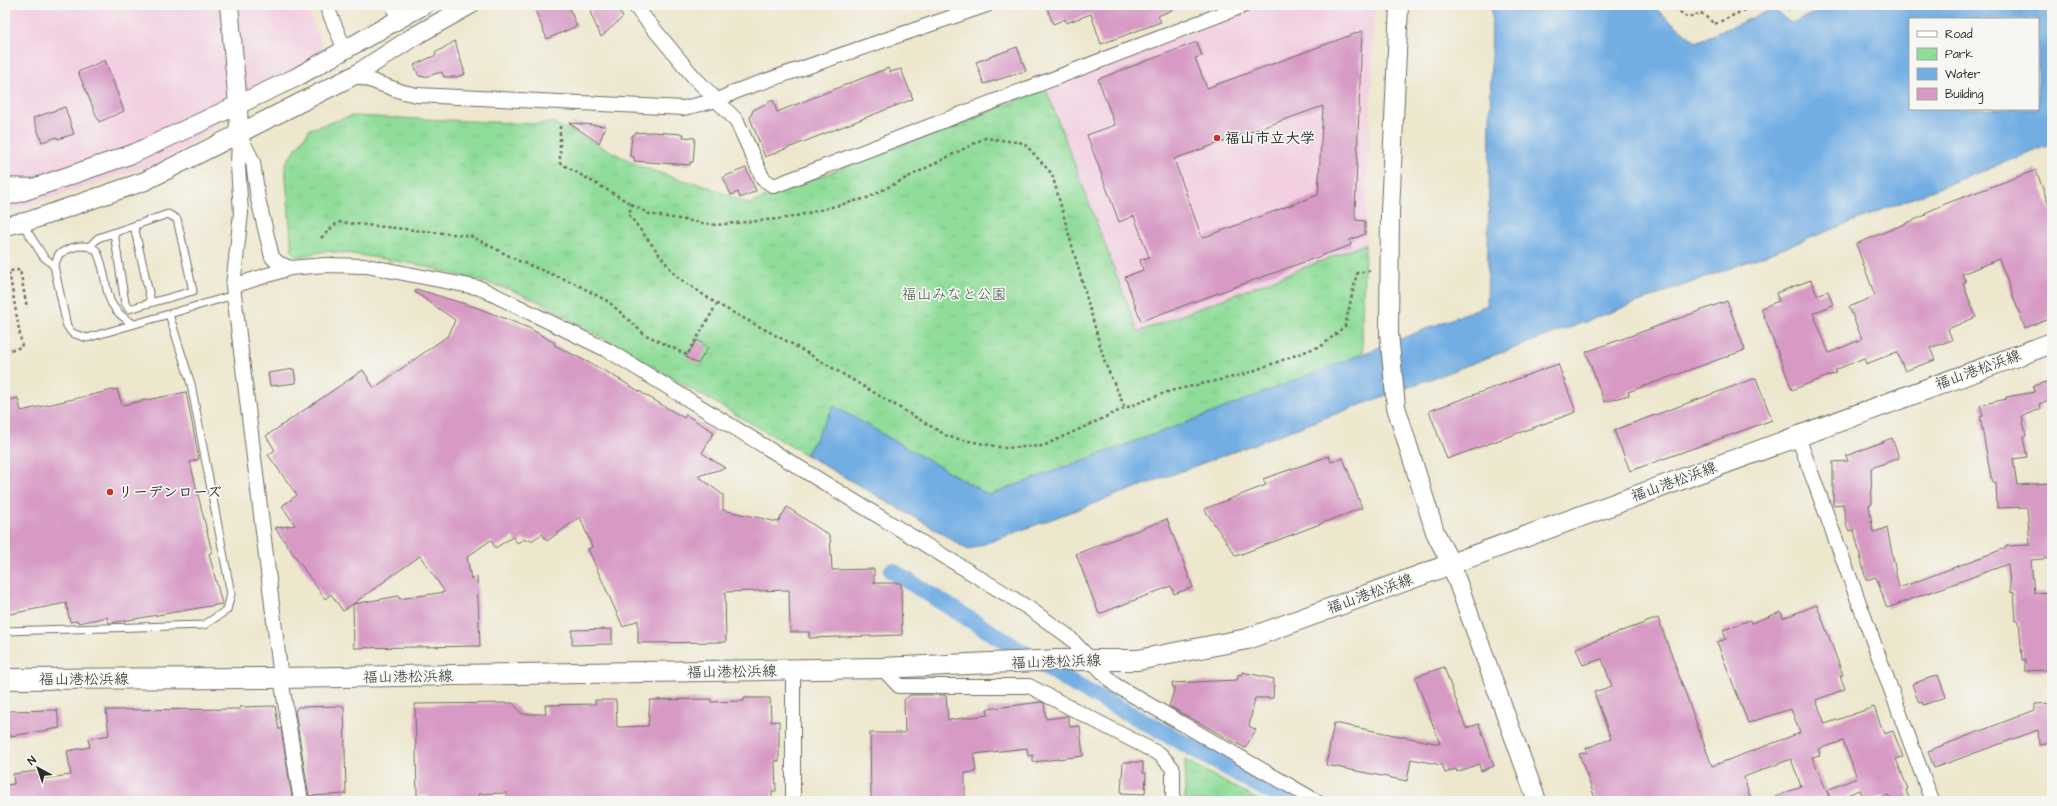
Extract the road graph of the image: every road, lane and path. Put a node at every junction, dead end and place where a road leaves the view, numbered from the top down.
1 (229, 5) edge
2 (326, 5) edge
3 (424, 5) edge
4 (470, 5) edge
5 (634, 5) edge
6 (987, 5) edge
7 (1245, 5) edge
8 (1400, 5) edge
9 (1670, 5) edge
10 (1755, 5) edge
11 (1781, 5) edge
12 (1799, 5) edge
13 (395, 12) edge
14 (345, 50) junction
15 (355, 75) junction
16 (718, 100) junction
17 (238, 105) junction
18 (560, 126) dead end
19 (239, 134) junction
20 (5, 185) edge
21 (40, 186) junction
22 (5, 196) edge
23 (632, 202) junction
24 (14, 224) edge
25 (134, 226) junction
26 (114, 233) junction
27 (321, 238) dead end
28 (90, 246) junction
29 (54, 266) junction
30 (1388, 267) junction
31 (290, 268) junction
32 (234, 290) junction
33 (151, 302) junction
34 (717, 304) junction
35 (27, 308) dead end
36 (169, 314) junction
37 (134, 324) junction
38 (2052, 343) edge
39 (5, 352) edge
40 (1125, 408) junction
41 (1798, 437) junction
42 (1451, 564) junction
43 (5, 631) edge
44 (1092, 659) junction
45 (882, 668) junction
46 (793, 671) junction
47 (281, 678) junction
48 (5, 679) edge
49 (301, 801) edge
50 (793, 801) edge
51 (1173, 801) edge
52 (1316, 801) edge
53 (1537, 801) edge
54 (1932, 801) edge

1 - 17 street
2 - 14 street
3 - 13 street
4 - 15 street
5 - 16 street
6 - 16 street
7 - 16 street
8 - 30 street
9 - 10 path
11 - 12 path
13 - 14 street
14 - 17 street
15 - 16 street
15 - 19 street
17 - 19 street
17 - 21 street
18 - 23 path
19 - 24 street
19 - 31 street
19 - 32 street
20 - 21 street
21 - 22 street
23 - 34 path
23 - 40 path
24 - 29 lane
25 - 26 lane
25 - 33 lane
25 - 33 lane
26 - 28 lane
26 - 33 lane
27 - 34 path
28 - 29 lane
28 - 37 lane
29 - 37 lane
30 - 40 path
30 - 42 street
31 - 32 street
31 - 44 street
32 - 36 lane
32 - 47 street
34 - 40 path
35 - 39 path
36 - 37 lane
36 - 43 lane
38 - 41 main road, 福山港松浜線
41 - 42 main road, 福山港松浜線
41 - 54 street
42 - 44 main road, 福山港松浜線
42 - 53 street
44 - 45 main road, 福山港松浜線
44 - 52 street
45 - 46 main road, 福山港松浜線
45 - 51 street
46 - 47 main road, 福山港松浜線
46 - 50 street
47 - 48 main road, 福山港松浜線
47 - 49 street

